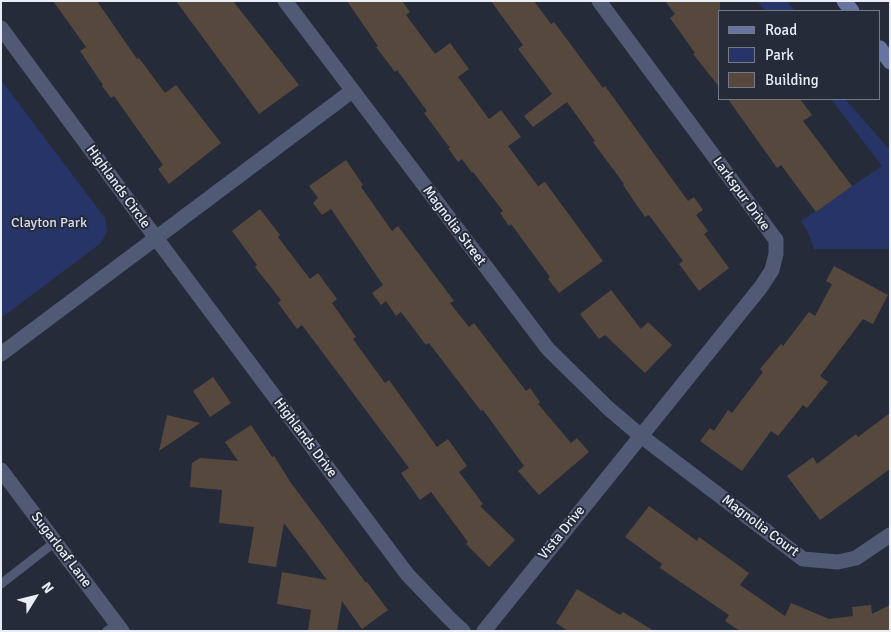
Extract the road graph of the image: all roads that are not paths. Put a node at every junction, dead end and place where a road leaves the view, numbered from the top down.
1 (285, 1) edge
2 (599, 1) edge
3 (1, 28) edge
4 (881, 49) edge
5 (890, 62) edge
6 (352, 91) junction
7 (156, 238) junction
8 (1, 354) edge
9 (641, 436) junction
10 (1, 470) edge
11 (890, 534) edge
12 (55, 542) junction
13 (1, 584) edge
14 (115, 628) edge
15 (462, 631) edge
16 (484, 631) edge

1 - 6 street, Magnolia Street
2 - 9 street, Larkspur Drive
3 - 7 street, Highlands Circle
4 - 5 main road
6 - 7 street
6 - 9 street, Magnolia Street
7 - 8 street, Highlands Circle
7 - 15 street, Highlands Drive
9 - 11 street, Magnolia Court
9 - 16 street, Vista Drive
10 - 12 street, Sugarloaf Lane
12 - 13 lane
12 - 14 street, Sugarloaf Lane

